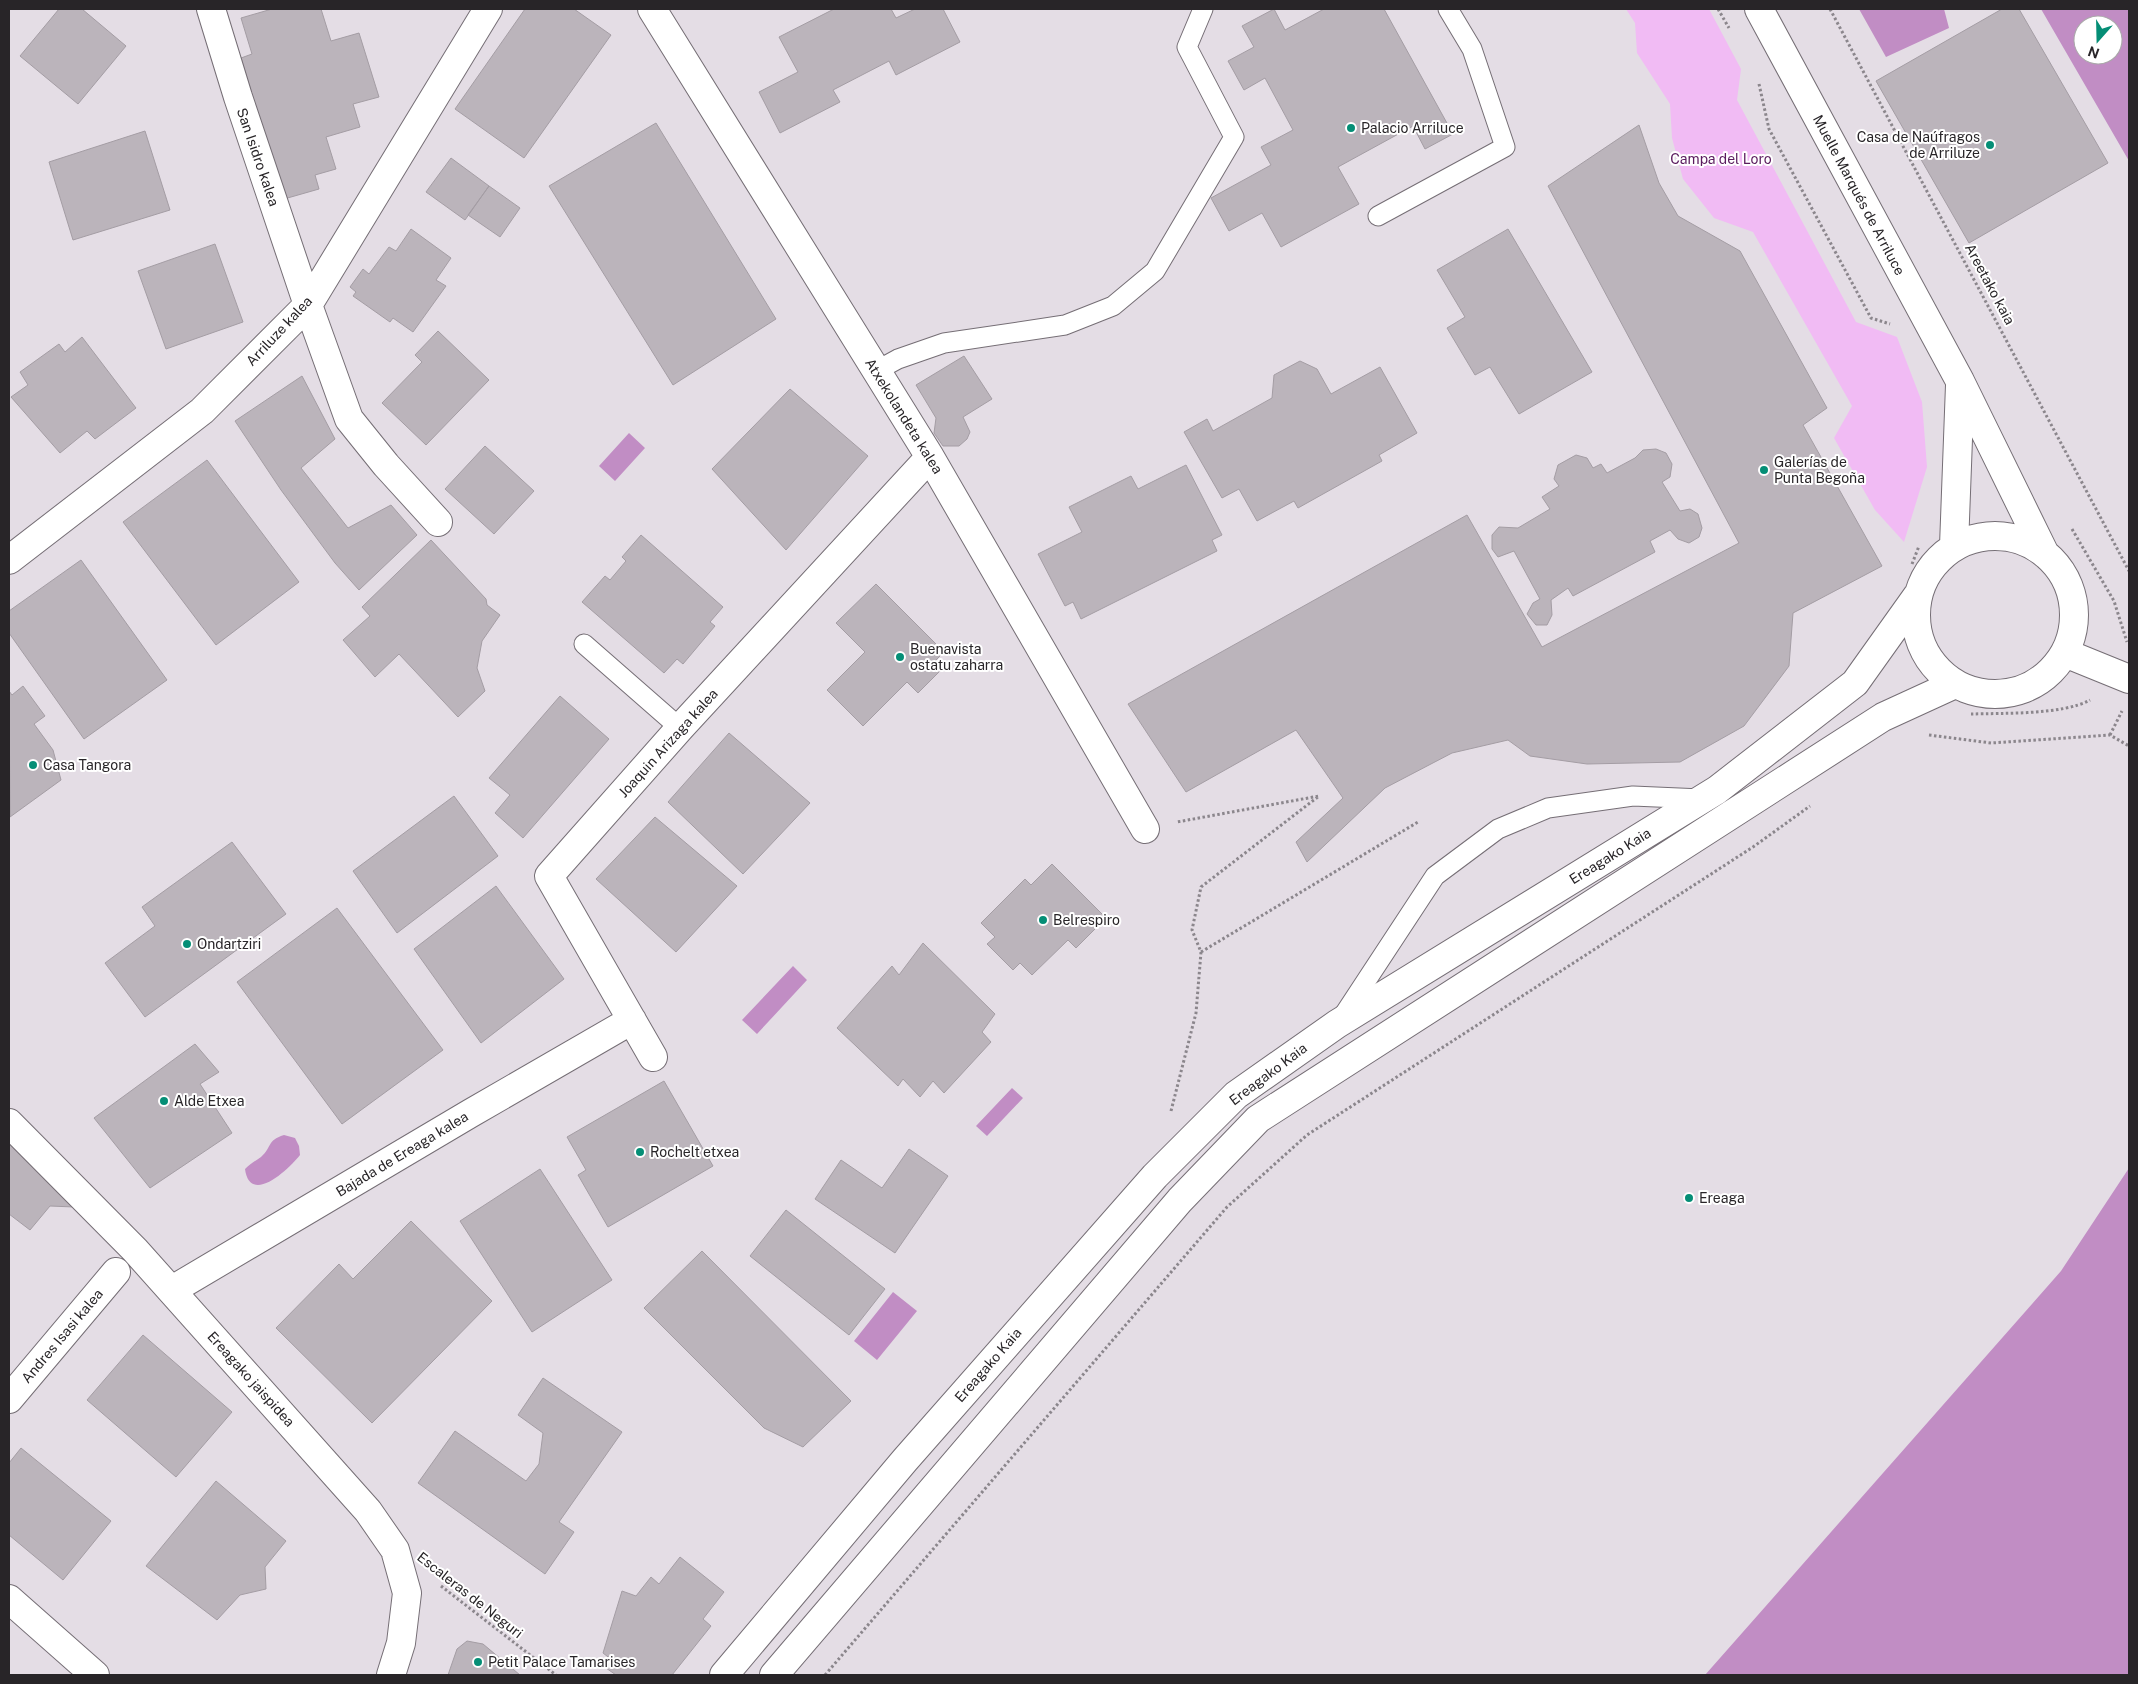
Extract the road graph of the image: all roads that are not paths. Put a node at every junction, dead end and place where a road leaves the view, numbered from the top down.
1 (211, 9) edge
2 (488, 9) edge
3 (652, 9) edge
4 (1203, 9) edge
5 (1448, 9) edge
6 (1759, 9) edge
7 (1378, 216) dead end
8 (308, 305) junction
9 (876, 371) junction
10 (1960, 381) junction
11 (930, 457) junction
12 (438, 522) dead end
13 (1954, 546) junction
14 (2046, 554) junction
15 (9, 560) edge
16 (1917, 596) junction
17 (584, 644) dead end
18 (2066, 653) junction
19 (1955, 684) junction
20 (2127, 692) edge
21 (680, 728) junction
22 (1702, 799) junction
23 (1144, 828) road end
24 (632, 1020) junction
25 (1337, 1024) junction
26 (653, 1057) dead end
27 (9, 1123) edge
28 (116, 1272) dead end
29 (172, 1290) junction
30 (9, 1399) edge
31 (9, 1599) edge
32 (95, 1675) edge
33 (391, 1675) edge
34 (724, 1675) edge
35 (774, 1675) edge

1 - 8 street, San Isidro kalea
2 - 8 street, Arriluze kalea
3 - 9 street, Atxekolandeta kalea
4 - 9 lane
5 - 7 lane
6 - 10 street, Muelle Marqués de Arriluce
8 - 12 street, San Isidro kalea
8 - 15 street, Arriluze kalea
9 - 11 street, Atxekolandeta kalea
10 - 13 street
10 - 14 street, Muelle Marqués de Arriluce
11 - 21 street, Joaquin Arizaga kalea
11 - 23 street, Atxekolandeta kalea
13 - 14 street
13 - 16 street
14 - 18 street
16 - 19 street
16 - 22 street, Ereagako Kaia
17 - 21 lane
18 - 19 street
18 - 20 street
19 - 35 street
21 - 24 street, Joaquin Arizaga kalea
22 - 25 street, Ereagako Kaia
22 - 25 lane
24 - 26 street, Joaquin Arizaga kalea
24 - 29 street, Bajada de Ereaga kalea
25 - 34 street, Ereagako Kaia
27 - 29 street, Ereagako jaispidea
28 - 30 street, Andres Isasi kalea
29 - 33 street, Ereagako jaispidea
31 - 32 street

